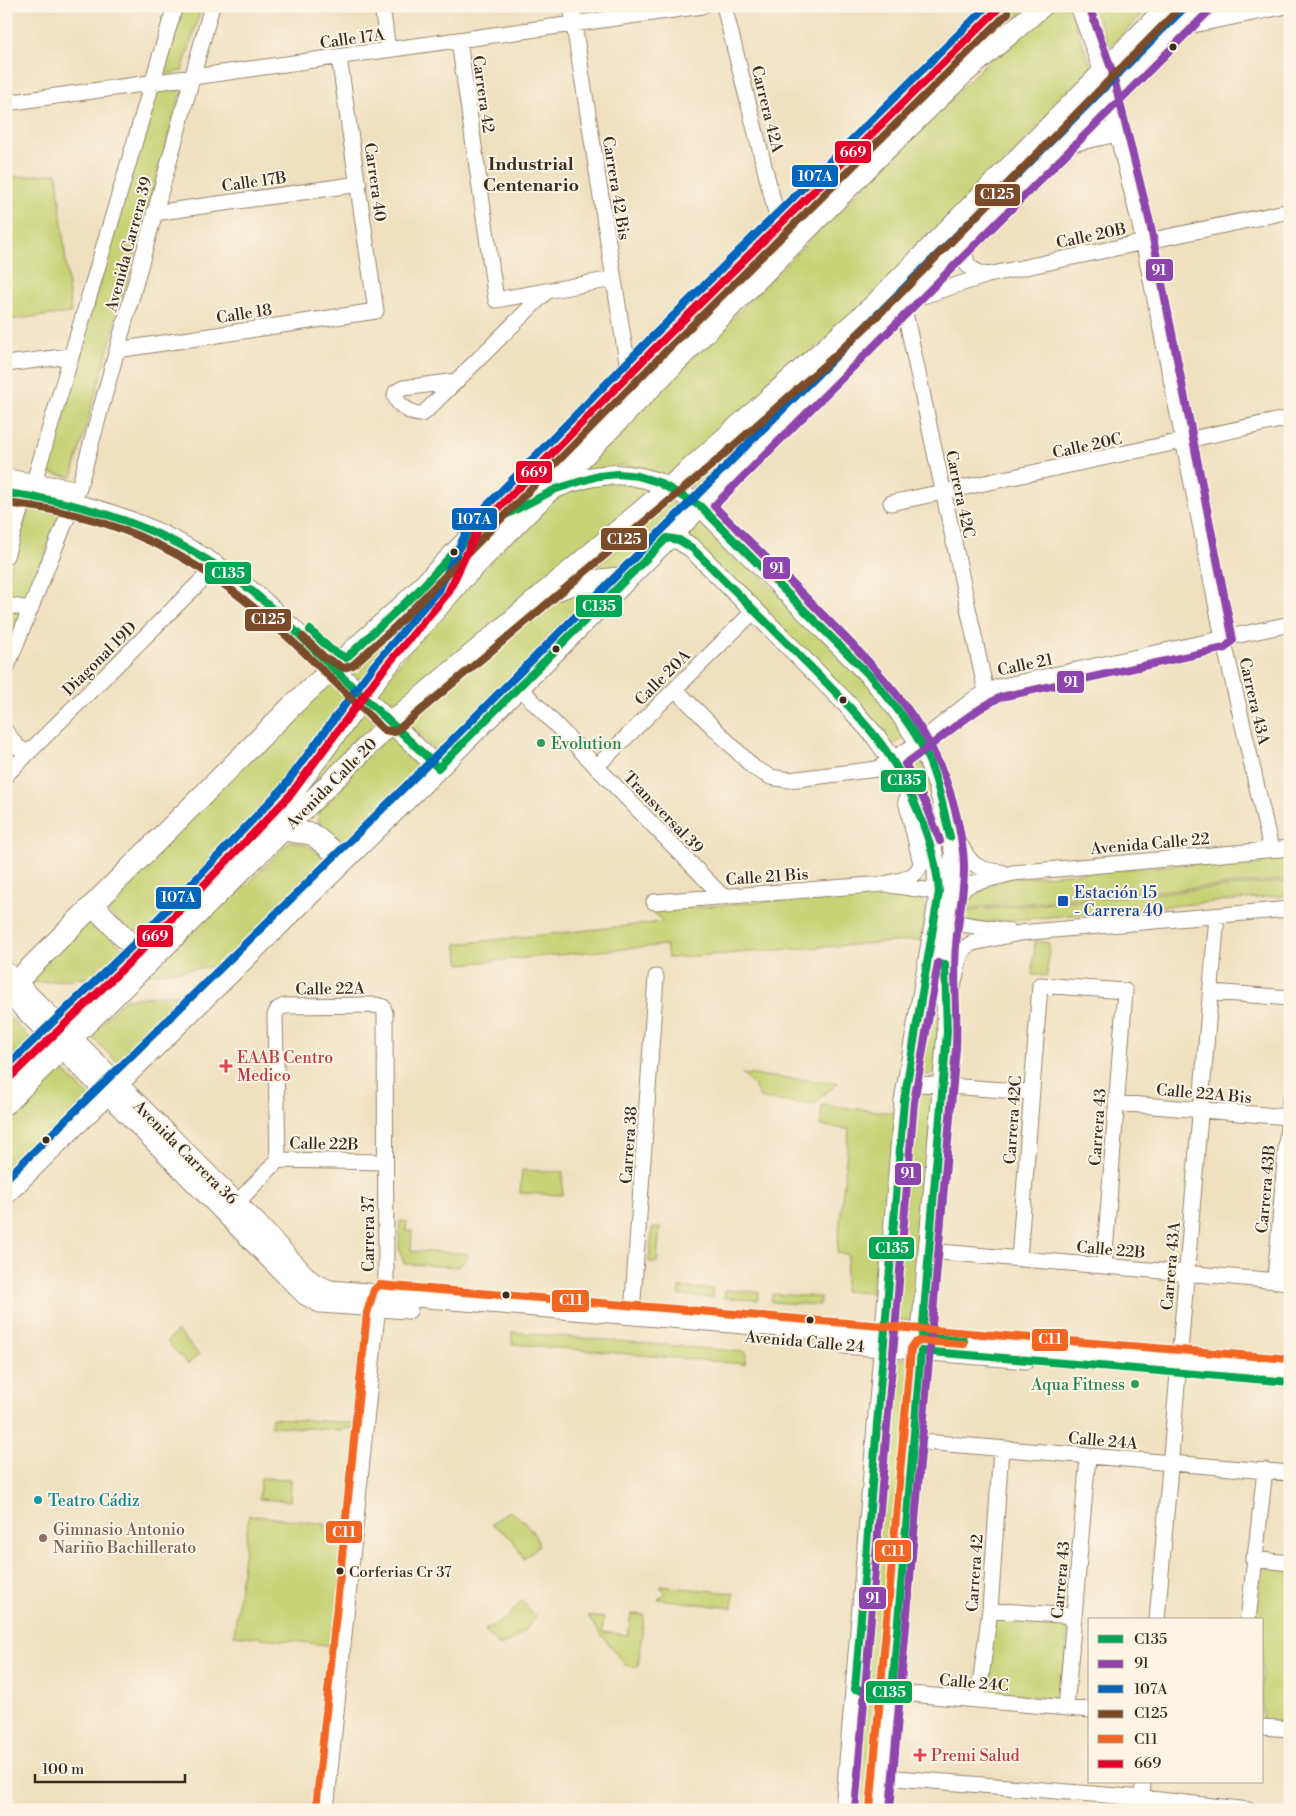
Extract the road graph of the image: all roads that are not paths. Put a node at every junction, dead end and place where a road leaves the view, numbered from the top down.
1 (175, 6) edge
2 (212, 6) edge
3 (382, 6) edge
4 (572, 6) edge
5 (702, 6) edge
6 (724, 6) edge
7 (1001, 6) edge
8 (1042, 6) edge
9 (1078, 6) edge
10 (1168, 6) edge
11 (1200, 6) edge
12 (1287, 6) edge
13 (574, 24) junction
14 (1178, 28) junction
15 (459, 40) junction
16 (388, 50) junction
17 (339, 57) junction
18 (1148, 58) junction
19 (1110, 65) junction
20 (191, 78) junction
21 (151, 84) junction
22 (1109, 97) junction
23 (6, 103) edge
24 (876, 130) junction
25 (1117, 131) junction
26 (1062, 143) junction
27 (878, 157) junction
28 (359, 184) junction
29 (1290, 211) edge
30 (154, 213) junction
31 (779, 226) junction
32 (1143, 242) junction
33 (962, 244) junction
34 (785, 249) junction
35 (988, 275) junction
36 (613, 279) junction
37 (548, 291) junction
38 (896, 296) junction
39 (376, 311) joint
40 (117, 350) junction
41 (70, 356) junction
42 (6, 364) edge
43 (629, 375) junction
44 (457, 381) dead end
45 (1290, 418) edge
46 (739, 426) junction
47 (568, 436) junction
48 (598, 440) junction
49 (1184, 442) junction
50 (760, 445) junction
51 (6, 479) edge
52 (671, 486) junction
53 (22, 490) edge
54 (546, 493) junction
55 (942, 493) junction
56 (75, 497) junction
57 (891, 503) dead end
58 (700, 506) junction
59 (478, 529) junction
60 (667, 538) junction
61 (6, 556) edge
62 (216, 566) junction
63 (628, 577) junction
64 (448, 593) junction
65 (540, 597) junction
66 (6, 605) edge
67 (30, 609) junction
68 (753, 612) junction
69 (1290, 624) edge
70 (1223, 638) junction
71 (340, 663) junction
72 (6, 669) edge
73 (518, 687) junction
74 (675, 689) junction
75 (986, 692) junction
76 (363, 697) junction
77 (391, 723) junction
78 (6, 732) edge
79 (920, 742) junction
80 (28, 753) junction
81 (894, 765) junction
82 (596, 767) junction
83 (438, 768) junction
84 (6, 775) edge
85 (946, 818) junction
86 (283, 830) junction
87 (1290, 848) edge
88 (1271, 849) junction
89 (350, 854) junction
90 (1013, 873) junction
91 (884, 884) junction
92 (945, 895) junction
93 (722, 897) junction
94 (654, 902) dead end
95 (93, 905) junction
96 (1290, 909) edge
97 (1217, 916) junction
98 (948, 922) junction
99 (1020, 933) junction
100 (139, 953) junction
101 (656, 977) dead end
102 (1040, 984) joint
103 (8, 986) edge
104 (1211, 992) junction
105 (1290, 998) edge
106 (385, 1013) joint
107 (947, 1018) junction
108 (62, 1038) junction
109 (6, 1081) edge
110 (906, 1082) junction
111 (943, 1085) junction
112 (112, 1088) junction
113 (1032, 1092) junction
114 (1290, 1100) edge
115 (6, 1103) edge
116 (1116, 1103) junction
117 (1201, 1110) junction
118 (1288, 1117) junction
119 (278, 1160) junction
120 (385, 1162) junction
121 (6, 1193) edge
122 (231, 1209) junction
123 (929, 1251) junction
124 (1019, 1259) junction
125 (1104, 1266) junction
126 (1186, 1274) junction
127 (1282, 1282) edge
128 (381, 1301) junction
129 (632, 1314) junction
130 (884, 1341) junction
131 (921, 1344) junction
132 (1179, 1366) junction
133 (1290, 1369) edge
134 (1290, 1382) edge
135 (913, 1442) junction
136 (1001, 1449) junction
137 (1088, 1456) junction
138 (1170, 1463) junction
139 (1265, 1470) junction
140 (1290, 1472) edge
141 (1253, 1559) junction
142 (1290, 1563) edge
143 (990, 1610) junction
144 (1074, 1616) junction
145 (1157, 1618) edge
146 (1248, 1618) edge
147 (855, 1688) junction
148 (892, 1692) junction
149 (978, 1700) junction
150 (1066, 1708) junction
151 (1088, 1710) edge
152 (1264, 1726) edge
153 (1290, 1729) edge
154 (884, 1777) junction
155 (1143, 1784) edge
156 (1141, 1804) edge
157 (326, 1810) edge
158 (844, 1810) edge
159 (880, 1810) edge
160 (1248, 1810) edge

1 - 21 street, Avenida Carrera 39
2 - 20 street, Avenida Carrera 39
3 - 16 street
4 - 13 street, Carrera 42 Bis
5 - 13 street, Calle 17A
6 - 31 street, Carrera 42A
7 - 24 highway
8 - 27 highway, Avenida Calle 20
9 - 19 street, Carrera 43A
10 - 19 highway, Avenida Calle 20
11 - 14 highway, Avenida Calle 20
12 - 14 street
13 - 15 street, Calle 17A
13 - 36 street, Carrera 42 Bis
14 - 18 highway, Avenida Calle 20
15 - 16 street, Calle 17A
15 - 37 street, Carrera 42
16 - 17 street, Calle 17A
17 - 20 street, Calle 17A
17 - 28 street, Carrera 40
18 - 19 highway
18 - 22 highway, Avenida Calle 20
19 - 22 street, Carrera 43A
19 - 38 highway, Avenida Calle 20
20 - 21 street, Calle 17A
20 - 30 street, Avenida Carrera 39
21 - 23 street, Calle 17A
21 - 41 street, Avenida Carrera 39
22 - 25 street, Carrera 43A
22 - 26 highway, Avenida Calle 20
24 - 27 highway
24 - 31 highway
25 - 26 highway
25 - 32 street, Carrera 43A
26 - 33 highway, Avenida Calle 20
27 - 34 highway, Avenida Calle 20
28 - 30 street, Calle 17B
28 - 39 street, Carrera 40
29 - 32 street, Calle 20B
30 - 40 street, Avenida Carrera 39
31 - 34 street, Carrera 42A
31 - 43 highway
32 - 35 street, Calle 20B
32 - 49 street, Carrera 43A
33 - 35 street
33 - 38 highway, Avenida Calle 20
34 - 48 highway, Avenida Calle 20
35 - 38 street, Calle 20B
36 - 37 street
36 - 43 street, Carrera 42 Bis
37 - 44 street
38 - 46 highway, Avenida Calle 20
38 - 50 highway, Avenida Calle 20
38 - 55 street, Carrera 42C
39 - 40 street, Calle 18
40 - 56 street, Avenida Carrera 39
41 - 42 street
41 - 53 street, Avenida Carrera 39
43 - 47 highway
45 - 49 street, Calle 20C
46 - 50 highway
46 - 52 highway, Avenida Calle 20
47 - 48 highway
47 - 59 highway
48 - 54 highway, Avenida Calle 20
49 - 55 street, Calle 20C
49 - 70 street, Carrera 43A
50 - 58 highway, Avenida Calle 20
51 - 53 main road
52 - 54 main road
52 - 58 main road
52 - 65 highway, Avenida Calle 20
53 - 56 main road
53 - 61 street, Avenida Carrera 39
54 - 59 main road
54 - 64 highway, Avenida Calle 20
55 - 57 street, Calle 20C
55 - 75 street, Carrera 42C
56 - 62 main road
56 - 67 street, Avenida Carrera 39
56 - 71 main road
58 - 60 highway, Avenida Calle 20
58 - 79 main road
59 - 64 highway
59 - 71 highway
60 - 63 highway, Avenida Calle 20
60 - 68 main road
62 - 71 main road
62 - 80 street, Diagonal 19D
63 - 65 highway
63 - 73 highway, Avenida Calle 20
64 - 76 highway, Avenida Calle 20
65 - 77 highway, Avenida Calle 20
66 - 67 street
67 - 72 street, Avenida Carrera 39
68 - 74 street, Calle 20A
68 - 81 main road
69 - 70 street, Calle 21
70 - 75 street, Calle 21
70 - 88 street, Carrera 43A
71 - 76 main road
71 - 95 highway
73 - 82 street, Transversal 39
73 - 83 highway, Avenida Calle 20
74 - 81 street, Calle 21
74 - 82 street, Calle 20A
75 - 79 street, Calle 21
76 - 77 main road
76 - 100 highway, Avenida Calle 20
77 - 83 main road
77 - 86 highway, Avenida Calle 20
78 - 80 street
79 - 81 street, Calle 21
79 - 85 main road
80 - 84 street, Diagonal 19D
81 - 91 street, Calle 21 Bis
81 - 92 main road
82 - 93 street, Transversal 39
83 - 89 highway, Avenida Calle 20
85 - 90 street, Avenida Calle 22
85 - 92 main road
86 - 89 highway
86 - 108 highway, Avenida Calle 20
87 - 88 street, Avenida Calle 22
88 - 90 street, Avenida Calle 22
89 - 112 highway, Avenida Calle 20
90 - 92 street, Avenida Calle 22
91 - 92 street, Calle 21 Bis
91 - 93 street, Calle 21 Bis
92 - 98 main road
92 - 110 main road
93 - 94 street, Calle 21 Bis
95 - 100 highway
95 - 103 highway
96 - 97 street
97 - 99 street
97 - 104 street, Carrera 43A
98 - 99 street
98 - 107 main road
99 - 107 street
100 - 108 highway, Avenida Calle 20
101 - 129 street, Carrera 38
102 - 113 street, Carrera 42C
102 - 116 street, Carrera 43
103 - 108 main road, Avenida Carrera 36
104 - 105 street
104 - 117 street, Carrera 43A
106 - 119 street, Calle 22A
106 - 120 street, Carrera 37
107 - 111 main road
108 - 109 highway
108 - 112 main road, Avenida Carrera 36
108 - 115 highway
110 - 111 street
110 - 130 main road
111 - 113 street
111 - 123 main road
112 - 121 highway, Avenida Calle 20
112 - 122 main road, Avenida Carrera 36
113 - 124 street, Carrera 42C
114 - 118 street, Carrera 43B
116 - 117 street, Calle 22A Bis
116 - 125 street, Carrera 43
117 - 118 street, Calle 22A Bis
117 - 126 street, Carrera 43A
118 - 127 street, Carrera 43B
119 - 120 street, Calle 22B
119 - 122 street, Calle 22B
120 - 128 street, Carrera 37
122 - 128 main road, Avenida Carrera 36
123 - 124 street, Calle 22B
123 - 131 main road
124 - 125 street, Calle 22B
125 - 126 street, Calle 22B
126 - 127 street, Calle 22B
126 - 132 street, Carrera 43A
128 - 129 main road, Avenida Calle 24
128 - 130 main road, Avenida Calle 24
128 - 157 street, Carrera 37
129 - 130 main road, Avenida Calle 24
130 - 131 main road, Avenida Calle 24
130 - 147 main road
131 - 132 main road, Avenida Calle 24
131 - 135 main road
132 - 133 main road, Avenida Calle 24
132 - 134 main road, Avenida Calle 24
132 - 138 street, Carrera 43A
135 - 136 street, Calle 24A
135 - 148 main road
136 - 137 street, Calle 24A
136 - 143 street, Carrera 42
137 - 138 street, Calle 24A
137 - 144 street, Carrera 43
138 - 139 street, Calle 24A
138 - 145 street, Carrera 43A
139 - 140 street, Calle 24A
139 - 141 street
141 - 142 street
141 - 146 street
143 - 144 street
143 - 149 street, Carrera 42
144 - 150 street, Carrera 43
147 - 148 street, Calle 24C
147 - 158 main road
148 - 149 street, Calle 24C
148 - 154 main road
149 - 150 street, Calle 24C
150 - 151 street, Calle 24C
152 - 153 street
154 - 156 street
154 - 159 main road
155 - 156 street
156 - 160 street

